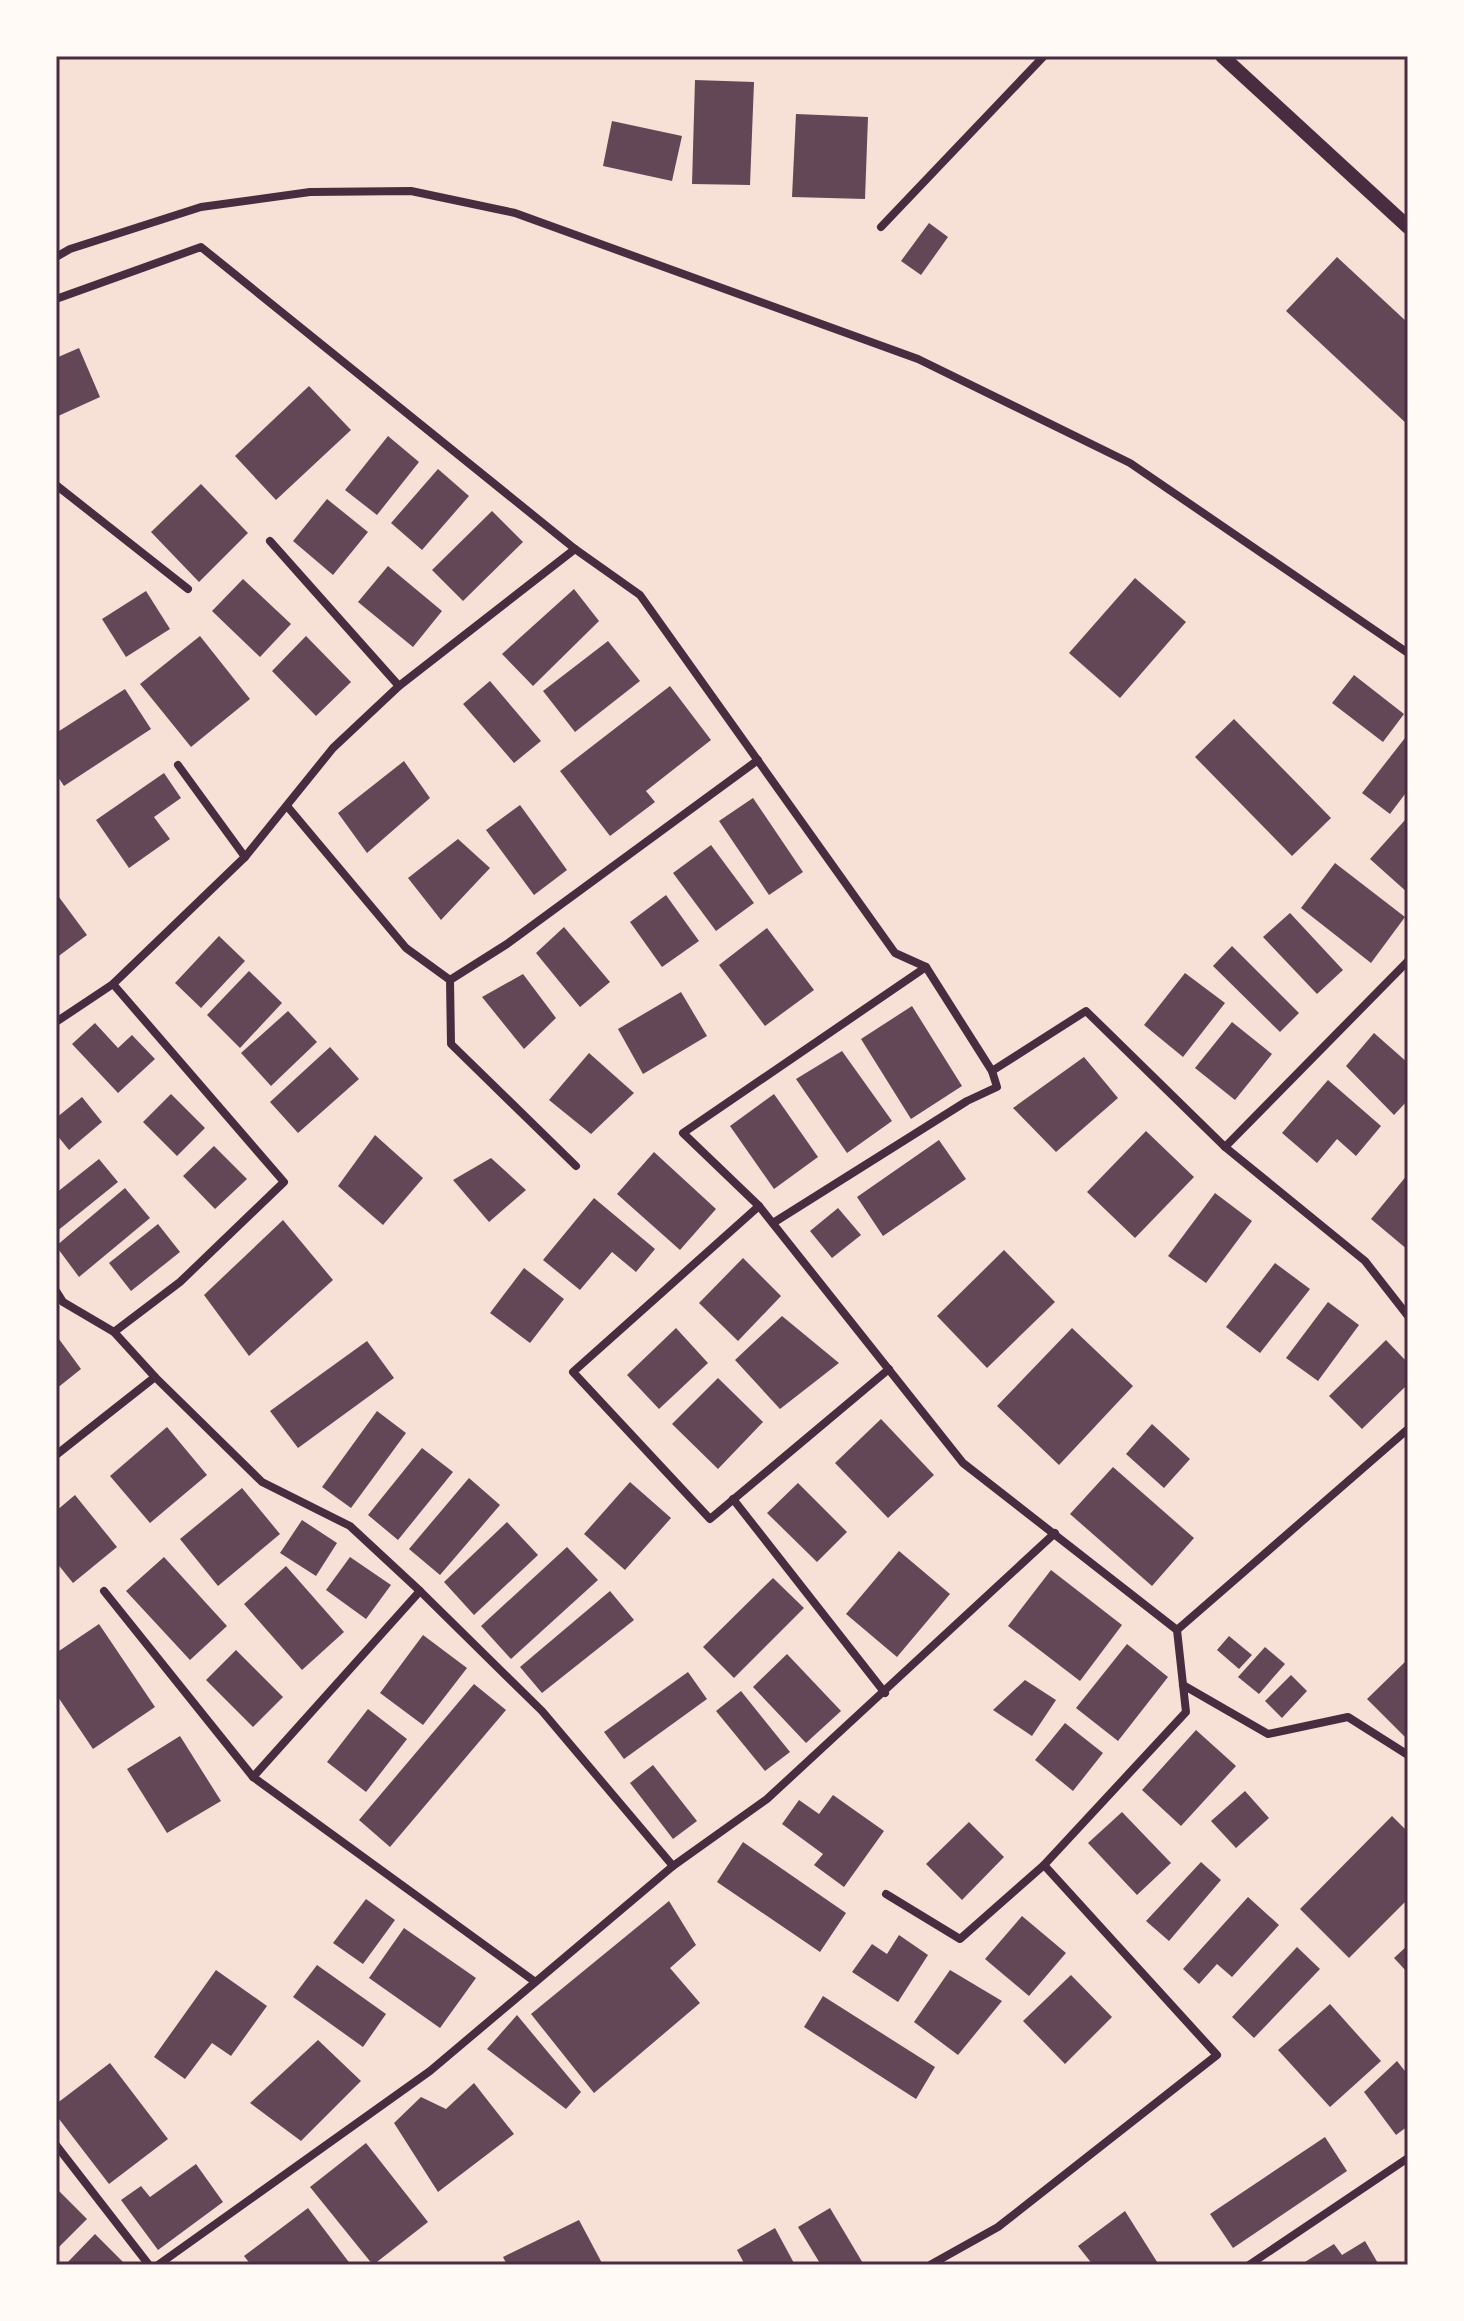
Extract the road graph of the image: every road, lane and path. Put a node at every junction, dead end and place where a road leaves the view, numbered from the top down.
1 (1044, 56) edge
2 (1222, 56) edge
3 (881, 227) dead end
4 (1408, 227) edge
5 (56, 257) edge
6 (56, 299) edge
7 (56, 485) edge
8 (270, 541) dead end
9 (575, 549) junction
10 (188, 589) dead end
11 (1408, 653) edge
12 (399, 686) junction
13 (758, 760) junction
14 (178, 765) dead end
15 (287, 806) junction
16 (245, 857) junction
17 (1408, 961) edge
18 (926, 967) junction
19 (450, 980) junction
20 (113, 984) junction
21 (56, 1022) edge
22 (992, 1071) junction
23 (1225, 1147) junction
24 (576, 1166) dead end
25 (759, 1206) junction
26 (773, 1223) junction
27 (56, 1291) edge
28 (59, 1304) edge
29 (1408, 1316) edge
30 (114, 1332) junction
31 (889, 1369) junction
32 (155, 1377) junction
33 (1408, 1429) edge
34 (56, 1455) edge
35 (733, 1499) junction
36 (1055, 1533) junction
37 (104, 1591) dead end
38 (420, 1591) junction
39 (1177, 1630) junction
40 (1183, 1685) junction
41 (885, 1693) junction
42 (1408, 1755) edge
43 (253, 1777) junction
44 (1044, 1865) junction
45 (673, 1866) junction
46 (886, 1894) dead end
47 (534, 1981) junction
48 (56, 2145) edge
49 (1408, 2158) edge
50 (149, 2265) edge
51 (158, 2265) edge
52 (930, 2265) edge
53 (1249, 2265) edge

1 - 3 street
2 - 4 street
5 - 11 street
6 - 9 street
7 - 10 street
8 - 12 street
9 - 12 street
9 - 13 street
12 - 15 street
13 - 18 street
13 - 19 street
14 - 16 street
15 - 16 street
15 - 19 street
16 - 20 street
17 - 23 street
18 - 22 street
18 - 25 street
19 - 24 street
20 - 21 street
20 - 30 street
22 - 23 street
22 - 26 street
23 - 29 street
25 - 26 street
25 - 35 street
26 - 31 street
27 - 28 street
28 - 30 street
30 - 32 street
31 - 35 street
31 - 36 street
32 - 34 street
32 - 38 street
33 - 39 street
35 - 41 street
36 - 39 street
36 - 41 street
37 - 43 street
38 - 43 street
38 - 45 street
39 - 40 street
40 - 42 street
40 - 44 street
41 - 45 street
43 - 47 street
44 - 46 street
44 - 52 street
45 - 47 street
47 - 51 street
48 - 50 street
49 - 53 street

